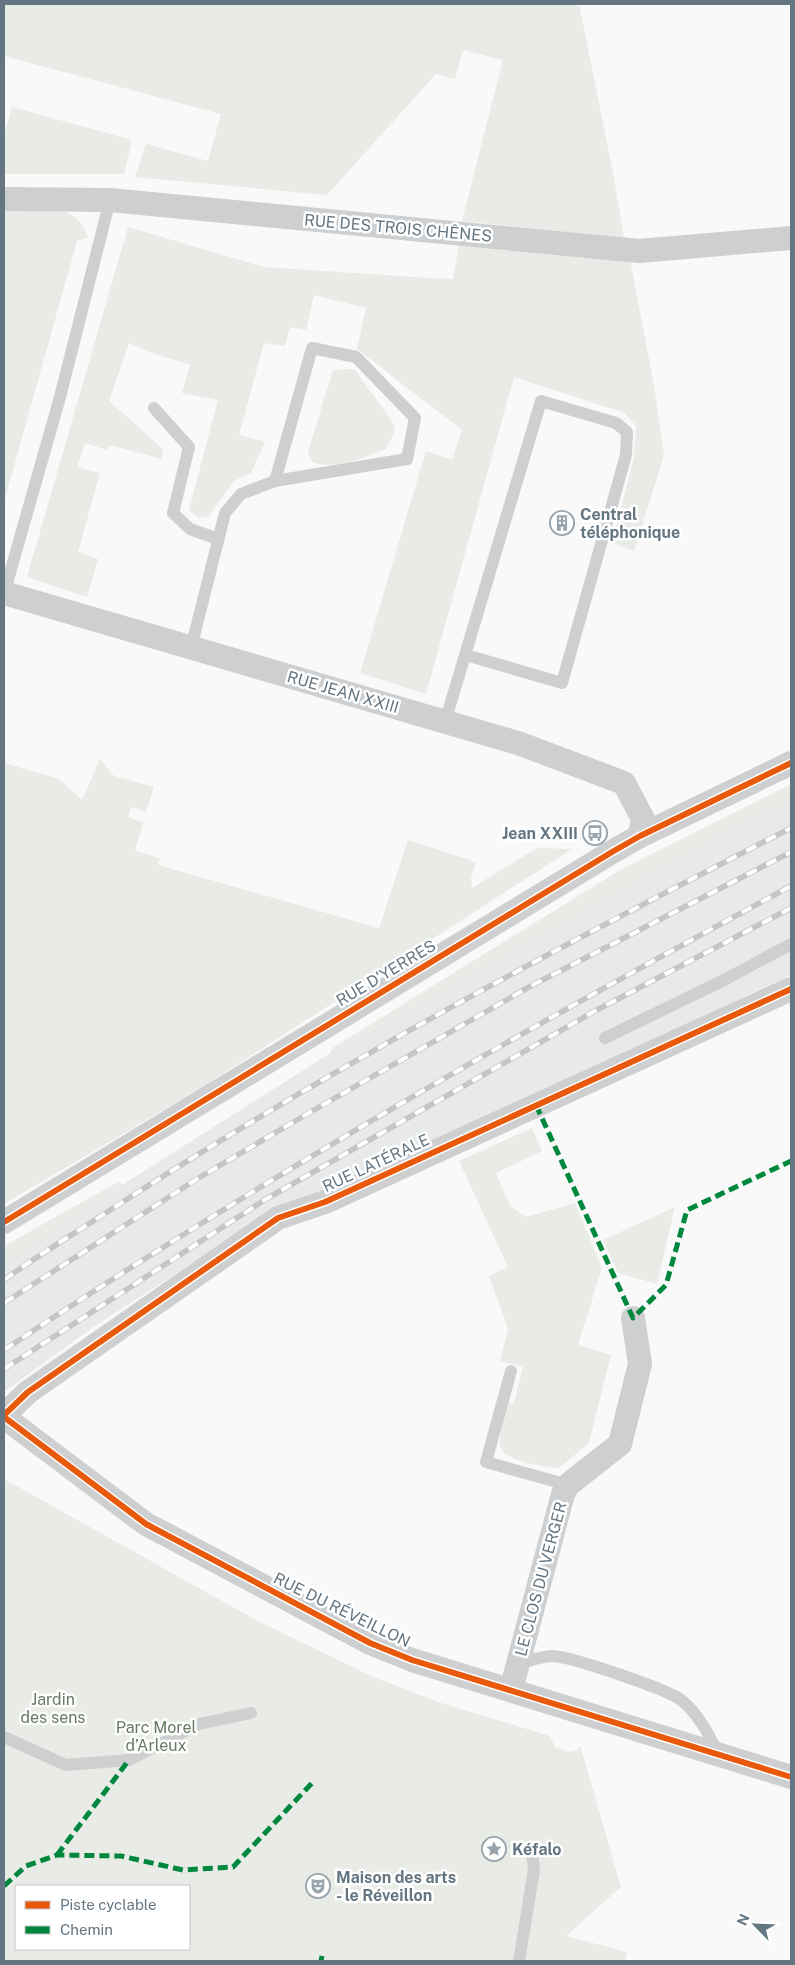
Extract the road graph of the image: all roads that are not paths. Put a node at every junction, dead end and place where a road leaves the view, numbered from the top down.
1 (4, 199) edge
2 (110, 200) junction
3 (791, 238) edge
4 (154, 408) dead end
5 (275, 481) junction
6 (218, 539) junction
7 (4, 594) edge
8 (191, 648) junction
9 (466, 655) junction
10 (445, 722) junction
11 (791, 763) edge
12 (640, 836) junction
13 (791, 944) edge
14 (791, 989) edge
15 (605, 1038) dead end
16 (4, 1222) edge
17 (633, 1318) dead end
18 (511, 1371) dead end
19 (4, 1416) edge
20 (568, 1485) junction
21 (519, 1663) junction
22 (511, 1690) junction
23 (251, 1713) dead end
24 (4, 1736) edge
25 (718, 1753) junction
26 (791, 1777) edge
27 (532, 1854) dead end
28 (519, 1961) edge

1 - 2 street, RUE DES TROIS CHÊNES
2 - 3 street, RUE DES TROIS CHÊNES
2 - 7 lane
4 - 6 lane
5 - 5 lane
5 - 6 lane
6 - 8 lane
7 - 8 street, RUE JEAN XXIII
8 - 10 street, RUE JEAN XXIII
9 - 9 lane
9 - 10 lane
10 - 12 street, RUE JEAN XXIII
11 - 12 street, RUE D'YERRES
12 - 16 street, RUE D'YERRES
13 - 15 lane
14 - 19 street, RUE LATÉRALE
17 - 20 street, LE CLOS DU VERGER
18 - 20 lane
19 - 22 street, RUE DU RÉVEILLON
20 - 21 street, LE CLOS DU VERGER
21 - 22 street, LE CLOS DU VERGER
21 - 25 lane
22 - 25 street, RUE DU RÉVEILLON
23 - 24 lane
25 - 26 street, RUE DU RÉVEILLON
27 - 28 lane

